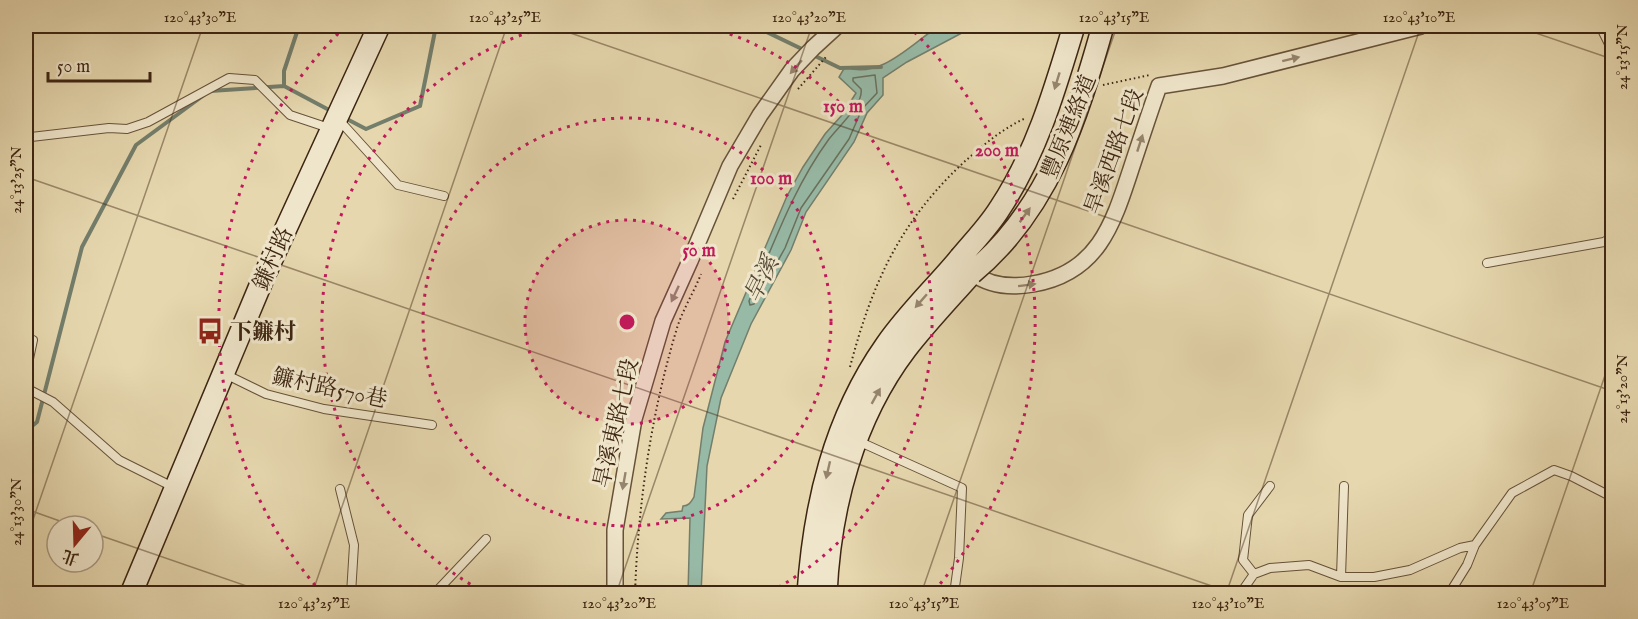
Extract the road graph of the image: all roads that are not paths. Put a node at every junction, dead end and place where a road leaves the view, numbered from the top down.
1 (379, 26) edge
2 (1074, 26) edge
3 (1103, 26) edge
4 (1421, 26) edge
5 (1600, 26) edge
6 (844, 29) edge
7 (1612, 50) edge
8 (333, 122) junction
9 (26, 135) edge
10 (444, 196) dead end
11 (1612, 237) edge
12 (1487, 263) dead end
13 (966, 266) junction
14 (26, 337) edge
15 (26, 374) edge
16 (224, 374) junction
17 (29, 390) edge
18 (26, 397) edge
19 (432, 425) dead end
20 (856, 440) junction
21 (1270, 486) dead end
22 (1344, 486) dead end
23 (175, 488) junction
24 (340, 489) dead end
25 (1612, 497) edge
26 (486, 539) dead end
27 (1475, 545) junction
28 (1254, 574) junction
29 (1341, 577) junction
30 (131, 594) edge
31 (351, 594) edge
32 (434, 594) edge
33 (615, 594) edge
34 (808, 594) edge
35 (826, 594) edge
36 (954, 594) edge
37 (1240, 594) edge
38 (1449, 594) edge

1 - 8 street, 鎌村路
2 -> 13 street, 豐原連絡道, bridge
13 -> 3 street, 豐原連絡道, bridge
13 -> 4 street, 旱溪西路七段
5 - 7 lane
6 -> 33 street, 旱溪東路七段
8 - 9 lane
8 - 10 lane
8 - 16 street, 鎌村路
11 - 12 lane
20 -> 13 street
13 -> 34 street
14 - 15 lane
16 - 19 lane, 鐮村路570巷
16 - 23 street, 鎌村路
17 - 18 lane
17 - 23 lane
20 - 35 street
20 - 36 lane
21 - 28 lane
22 - 29 lane
23 - 30 street, 鎌村路
24 - 31 lane
25 - 27 lane
26 - 32 lane
27 - 29 lane
27 - 38 lane
28 - 29 lane
28 - 37 lane

